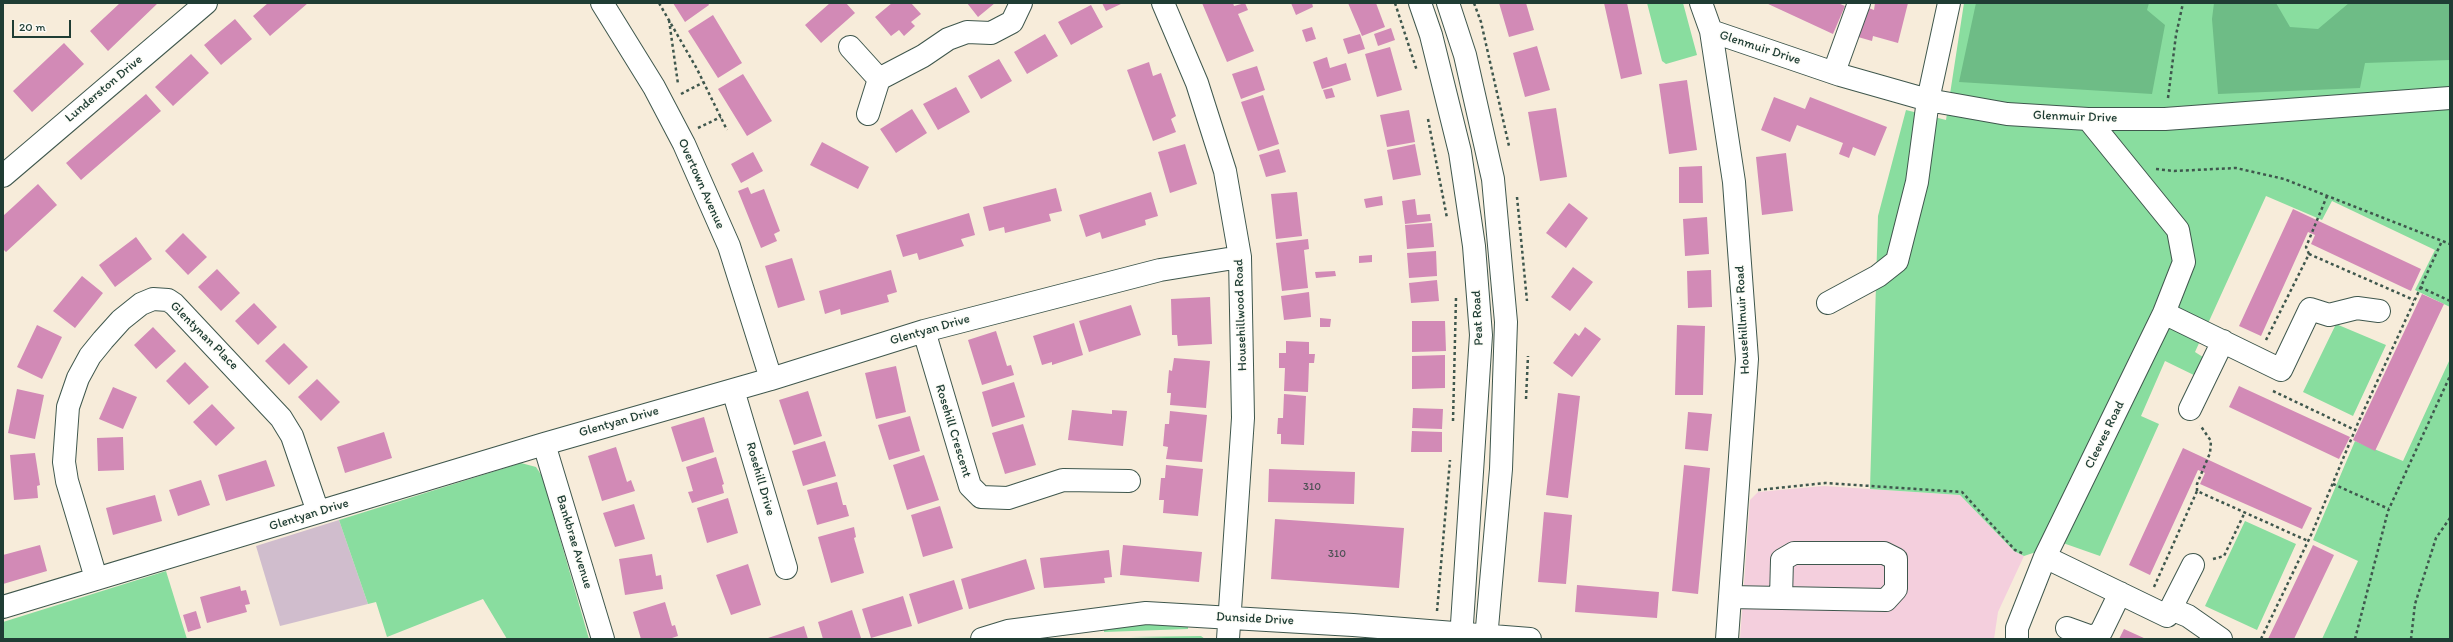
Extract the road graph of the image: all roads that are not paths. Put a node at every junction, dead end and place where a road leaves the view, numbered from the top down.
1 (206, 3) edge
2 (602, 3) edge
3 (1021, 3) edge
4 (1163, 3) edge
5 (1420, 3) edge
6 (1448, 3) edge
7 (1701, 3) edge
8 (1859, 3) edge
9 (1949, 3) edge
10 (1711, 31) junction
11 (850, 47) dead end
12 (1834, 72) junction
13 (879, 79) junction
14 (2450, 98) edge
15 (1928, 100) junction
16 (868, 114) dead end
17 (2088, 119) junction
18 (3, 176) edge
19 (1240, 257) junction
20 (1828, 303) dead end
21 (2379, 311) dead end
22 (2164, 313) junction
23 (924, 330) junction
24 (2223, 341) junction
25 (771, 378) junction
26 (733, 390) junction
27 (2190, 409) road end
28 (544, 444) junction
29 (1129, 481) dead end
30 (318, 512) junction
31 (2036, 556) junction
32 (2193, 565) road end
33 (786, 568) dead end
34 (96, 578) junction
35 (2120, 593) junction
36 (1730, 597) junction
37 (1781, 598) junction
38 (3, 607) edge
39 (2160, 608) junction
40 (1229, 617) junction
41 (2067, 628) dead end
42 (1353, 632) edge
43 (1461, 636) edge
44 (1487, 637) edge
45 (603, 639) edge
46 (982, 639) edge
47 (1228, 639) edge
48 (1530, 639) edge
49 (1727, 639) edge
50 (2016, 639) edge
51 (2221, 639) edge

1 - 18 street, Lunderston Drive
2 - 25 street, Overtown Avenue
3 - 13 street
4 - 19 street, Househillwood Road
5 - 43 street, Peat Road
6 - 44 street, Peat Road
7 - 10 street, Househillmuir Road
8 - 12 street
9 - 15 street
10 - 12 street, Glenmuir Drive
10 - 36 street, Househillmuir Road
11 - 13 street
12 - 15 street, Glenmuir Drive
13 - 16 street
14 - 17 street, Glenmuir Drive
15 - 17 street, Glenmuir Drive
15 - 20 street
17 - 22 street, Cleeves Road
19 - 23 street, Glentyan Drive
19 - 40 street, Househillwood Road
21 - 24 street
22 - 24 street
22 - 31 street, Cleeves Road
23 - 25 street, Glentyan Drive
23 - 29 street, Rosehill Crescent
24 - 27 street
25 - 26 street, Glentyan Drive
26 - 28 street, Glentyan Drive
26 - 33 street, Rosehill Drive
28 - 30 street, Glentyan Drive
28 - 45 street, Bankbrae Avenue
30 - 34 street, Glentyan Drive
30 - 34 street, Glentynan Place
31 - 35 street
31 - 50 street, Cleeves Road
32 - 39 street
34 - 38 street, Glentyan Drive
35 - 39 street
35 - 41 street
36 - 37 street
36 - 49 street, Househillmuir Road
37 - 37 street
39 - 51 street
40 - 42 street, Dunside Drive
40 - 46 street, Dunside Drive
40 - 47 street, Househillwood Road
42 - 43 street, Dunside Drive
43 - 44 street, Dunside Drive
44 - 48 street, Dunside Drive

